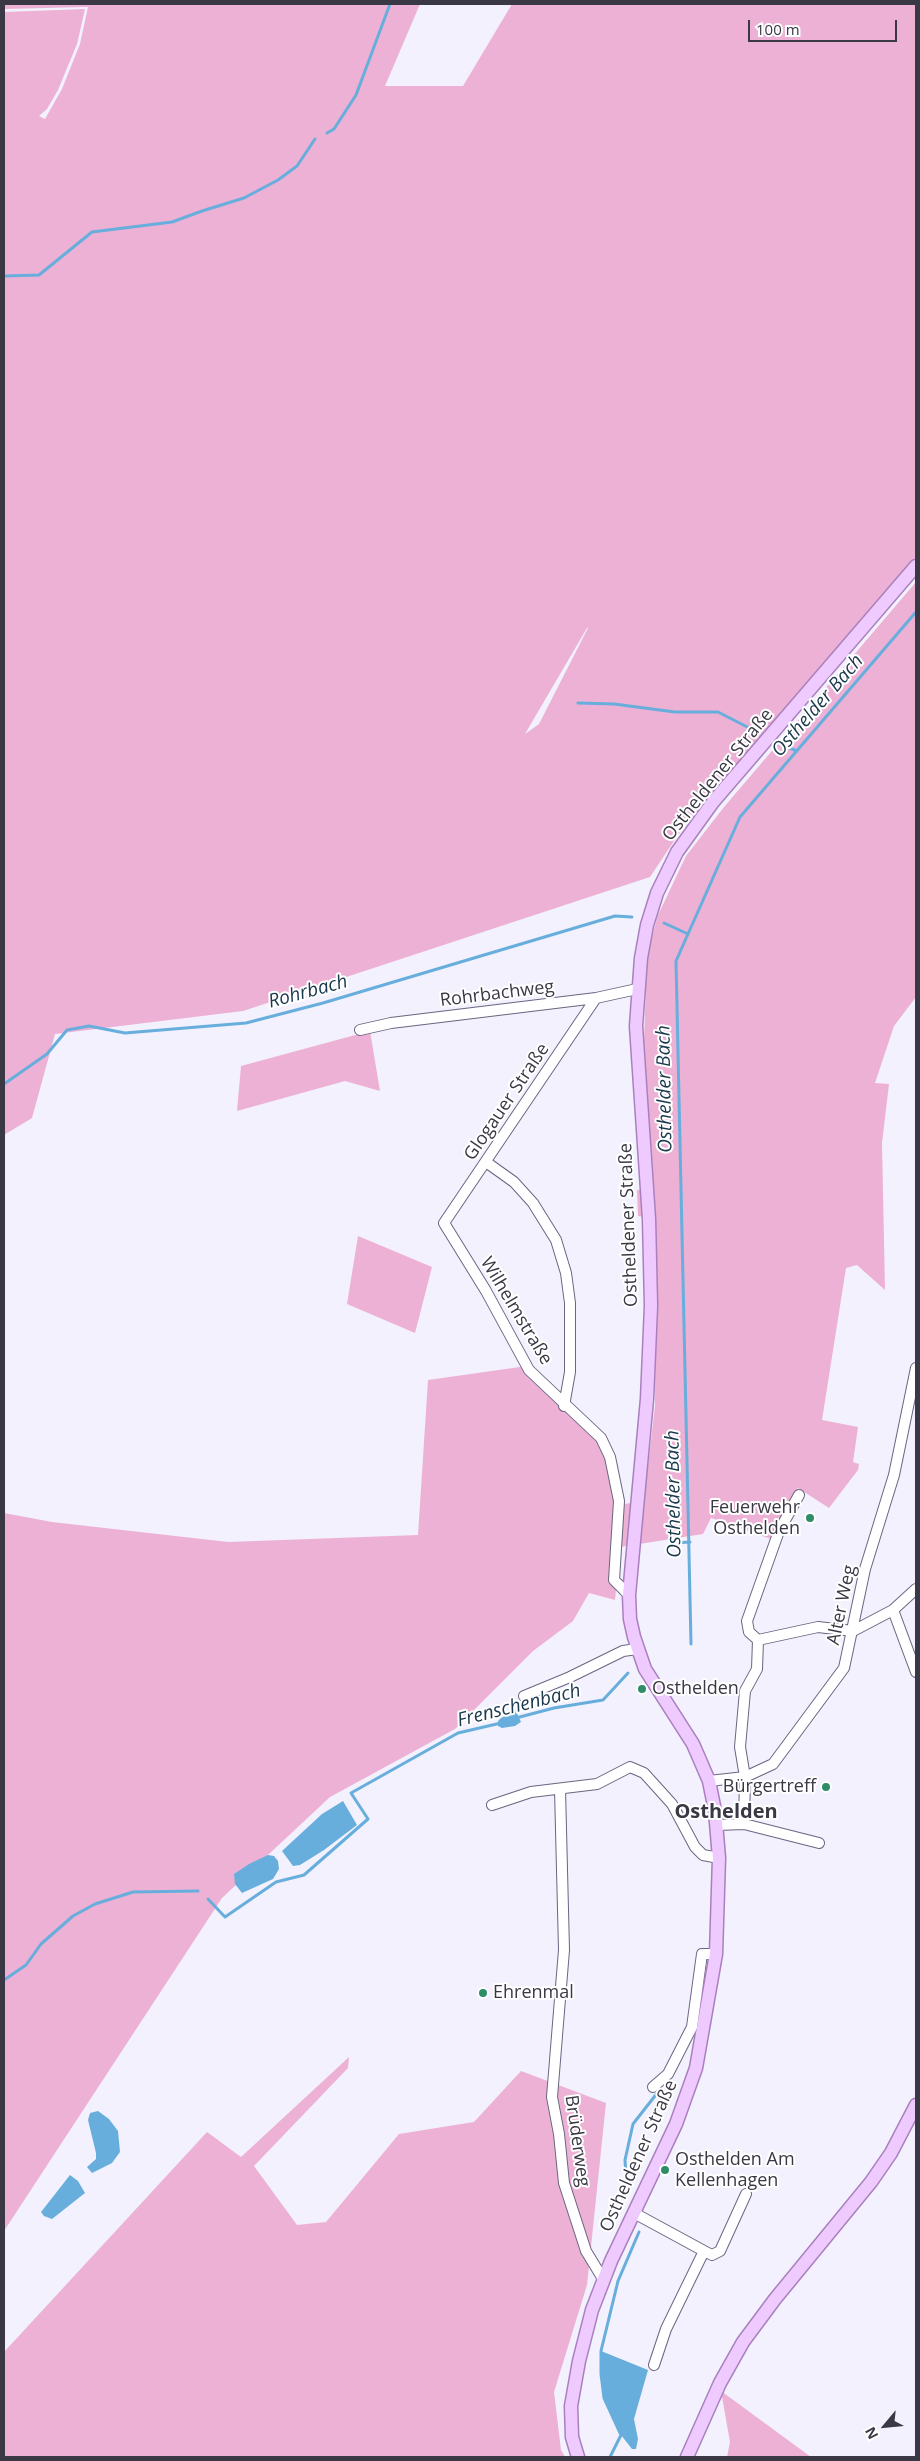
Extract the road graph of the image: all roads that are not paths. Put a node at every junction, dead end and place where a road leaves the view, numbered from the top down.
1 (916, 566) edge
2 (637, 989) junction
3 (596, 998) junction
4 (360, 1030) dead end
5 (486, 1162) junction
6 (444, 1223) joint
7 (916, 1368) edge
8 (564, 1406) junction
9 (799, 1496) dead end
10 (916, 1589) edge
11 (629, 1595) junction
12 (893, 1610) junction
13 (853, 1631) junction
14 (758, 1640) junction
15 (637, 1649) junction
16 (916, 1672) edge
17 (524, 1696) dead end
18 (745, 1777) junction
19 (709, 1781) junction
20 (560, 1789) junction
21 (492, 1805) dead end
22 (744, 1824) junction
23 (717, 1825) junction
24 (819, 1843) dead end
25 (719, 1858) junction
26 (716, 1954) junction
27 (653, 2087) dead end
28 (916, 2105) edge
29 (746, 2194) dead end
30 (634, 2213) junction
31 (704, 2251) junction
32 (603, 2279) junction
33 (654, 2365) dead end
34 (578, 2457) edge
35 (687, 2457) edge

1 - 2 main road, Ostheldener Straße
2 - 3 street, Rohrbachweg
2 - 11 main road, Ostheldener Straße
3 - 4 street, Rohrbachweg
3 - 5 street, Glogauer Straße
5 - 6 street, Glogauer Straße
5 - 8 street
6 - 8 street, Wilhelmstraße
7 - 13 street, Alter Weg
8 - 11 street, Wilhelmstraße
9 - 14 street
10 - 12 street
11 - 15 main road, Ostheldener Straße
12 - 13 street
12 - 16 street
13 - 14 street
13 - 18 street, Alter Weg
14 - 18 street
15 - 17 street
15 - 19 main road, Ostheldener Straße
18 - 19 street, Alter Weg
18 - 22 street
19 - 23 main road, Ostheldener Straße
20 - 21 street
20 - 25 street
20 - 32 street, Brüderweg
22 - 23 street
22 - 24 street
23 - 25 main road, Ostheldener Straße
25 - 26 main road, Ostheldener Straße
26 - 27 street, Ostheldener Straße
26 - 30 main road, Ostheldener Straße
28 - 35 main road
29 - 31 street
30 - 31 street
30 - 32 main road, Ostheldener Straße
31 - 33 street
32 - 34 main road, Ostheldener Straße

